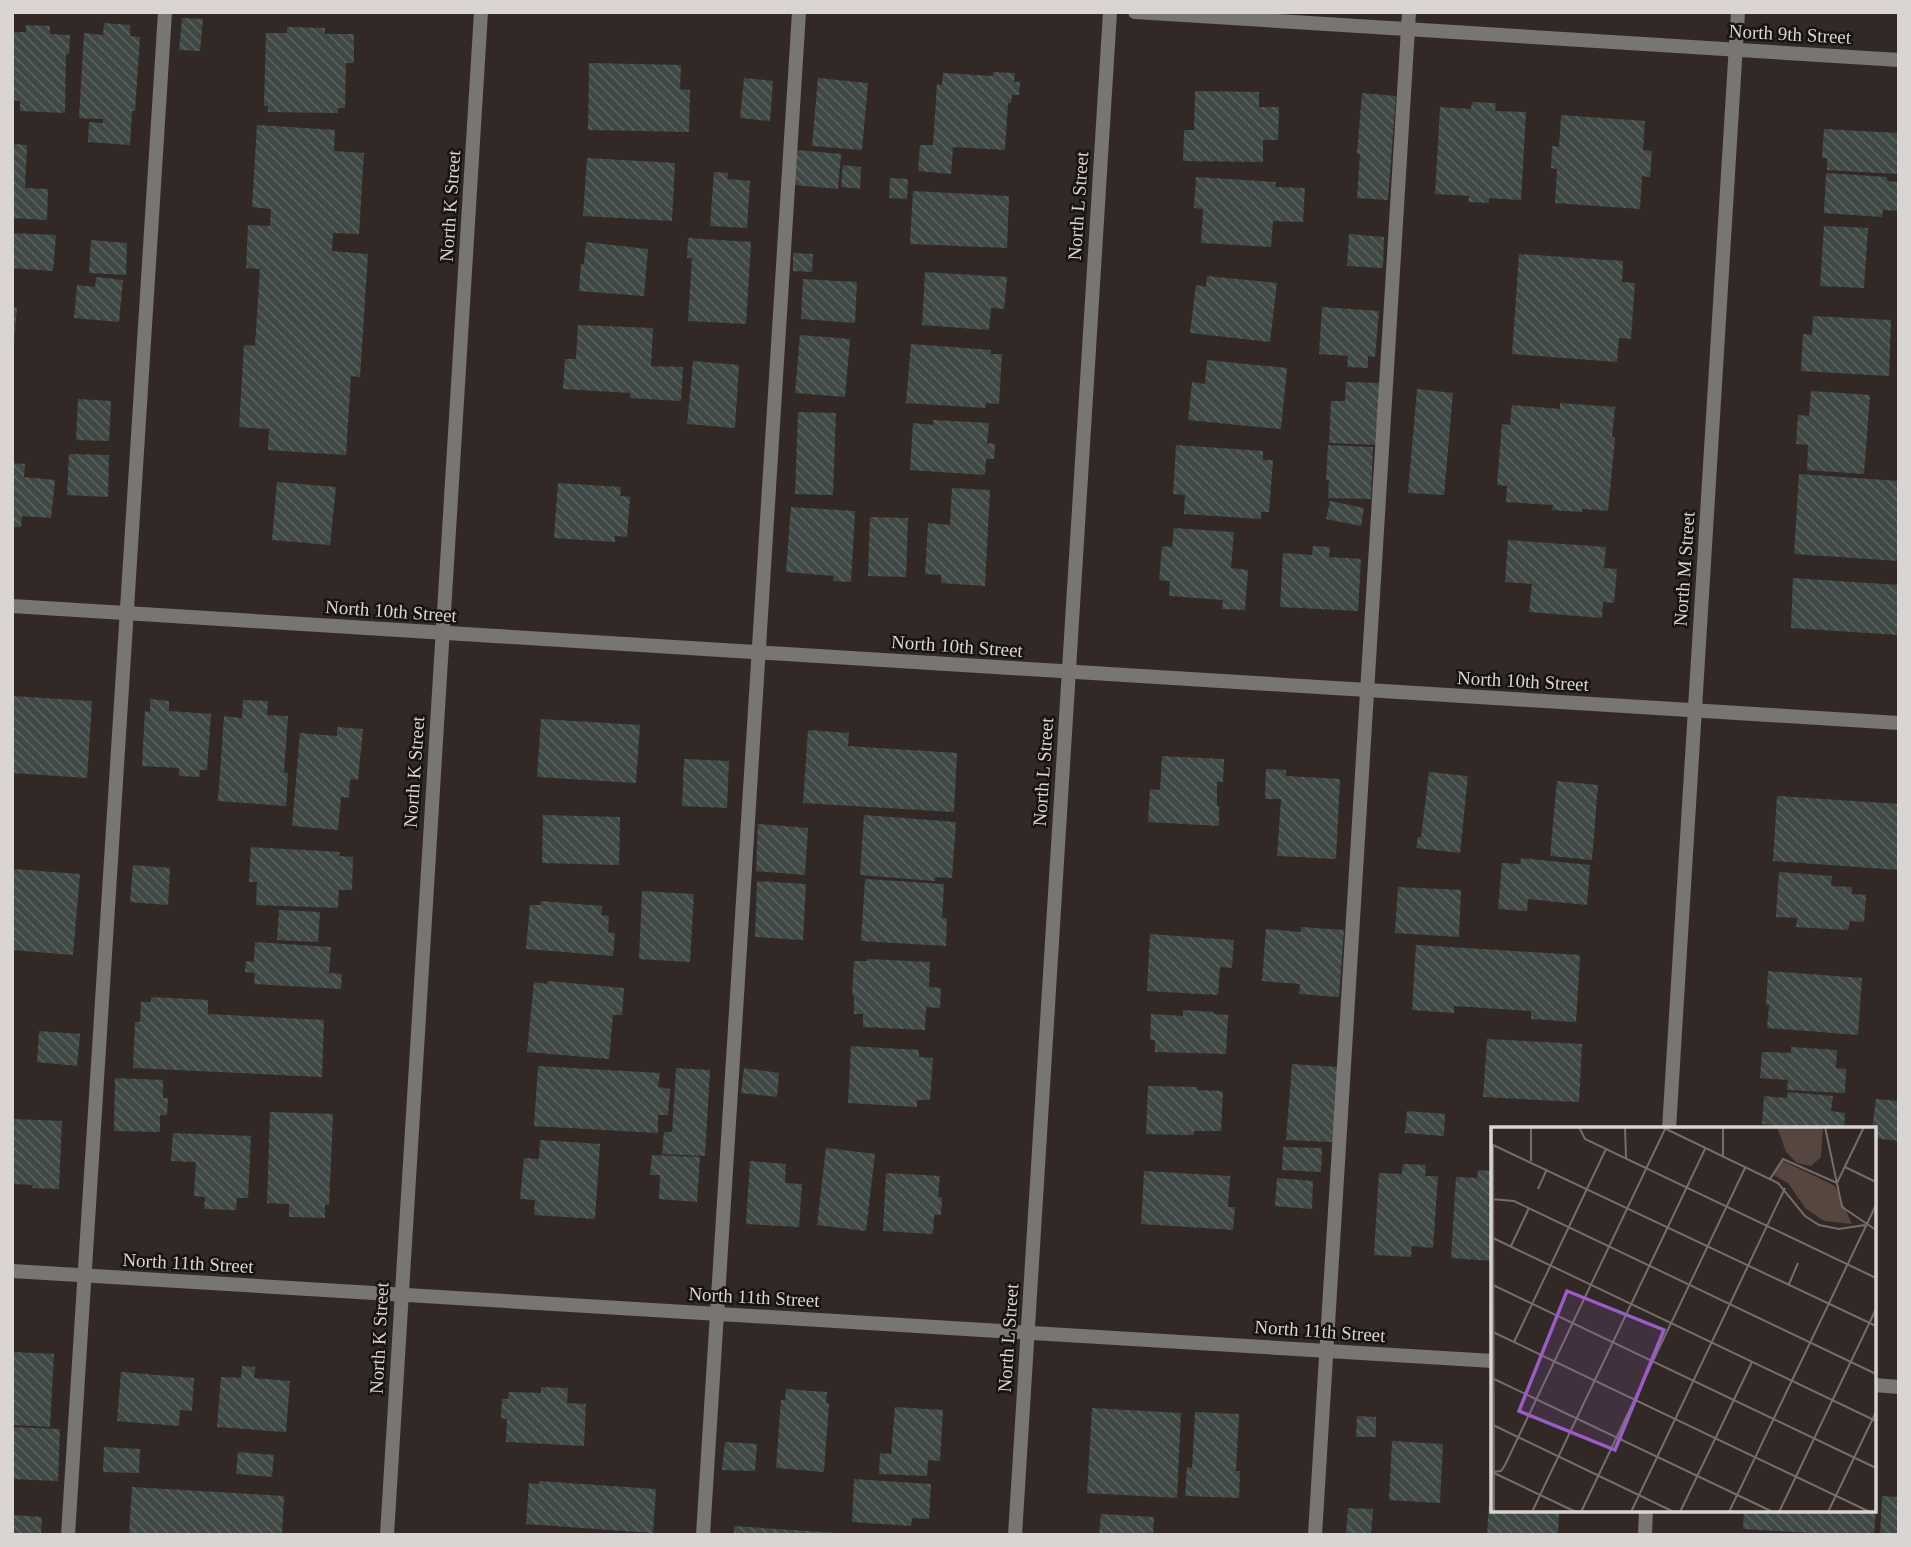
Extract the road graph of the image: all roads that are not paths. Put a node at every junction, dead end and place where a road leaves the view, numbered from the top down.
1 (165, 12) edge
2 (481, 12) edge
3 (799, 12) edge
4 (1110, 12) edge
5 (1135, 12) edge
6 (1409, 12) edge
7 (1738, 12) edge
8 (1408, 29) junction
9 (1736, 50) junction
10 (1899, 60) edge
11 (12, 606) edge
12 (127, 613) junction
13 (442, 633) junction
14 (758, 653) junction
15 (1069, 672) junction
16 (1367, 691) junction
17 (1695, 711) junction
18 (1899, 723) edge
19 (1669, 1127) edge
20 (12, 1271) edge
21 (84, 1276) junction
22 (401, 1295) junction
23 (717, 1314) junction
24 (1028, 1333) junction
25 (1326, 1351) junction
26 (1491, 1361) edge
27 (1876, 1385) edge
28 (1899, 1387) edge
29 (1646, 1512) edge
30 (68, 1535) edge
31 (387, 1535) edge
32 (703, 1535) edge
33 (1016, 1535) edge
34 (1315, 1535) edge
35 (1645, 1535) edge

1 - 12 street
2 - 13 street, North K Street
3 - 14 street
4 - 15 street, North L Street
5 - 8 street, North 9th Street
6 - 8 street
7 - 9 street, North M Street
8 - 9 street, North 9th Street
8 - 16 street
9 - 10 street, North 9th Street
9 - 17 street, North M Street
11 - 12 street, North 10th Street
12 - 13 street, North 10th Street
12 - 21 street
13 - 14 street, North 10th Street
13 - 22 street, North K Street
14 - 15 street, North 10th Street
14 - 23 street
15 - 16 street, North 10th Street
15 - 24 street, North L Street
16 - 17 street, North 10th Street
16 - 25 street
17 - 18 street, North 10th Street
17 - 19 street, North M Street
20 - 21 street, North 11th Street
21 - 22 street, North 11th Street
21 - 30 street
22 - 23 street, North 11th Street
22 - 31 street, North K Street
23 - 24 street, North 11th Street
23 - 32 street
24 - 25 street, North 11th Street
24 - 33 street, North L Street
25 - 26 street, North 11th Street
25 - 34 street
27 - 28 street
29 - 35 street

